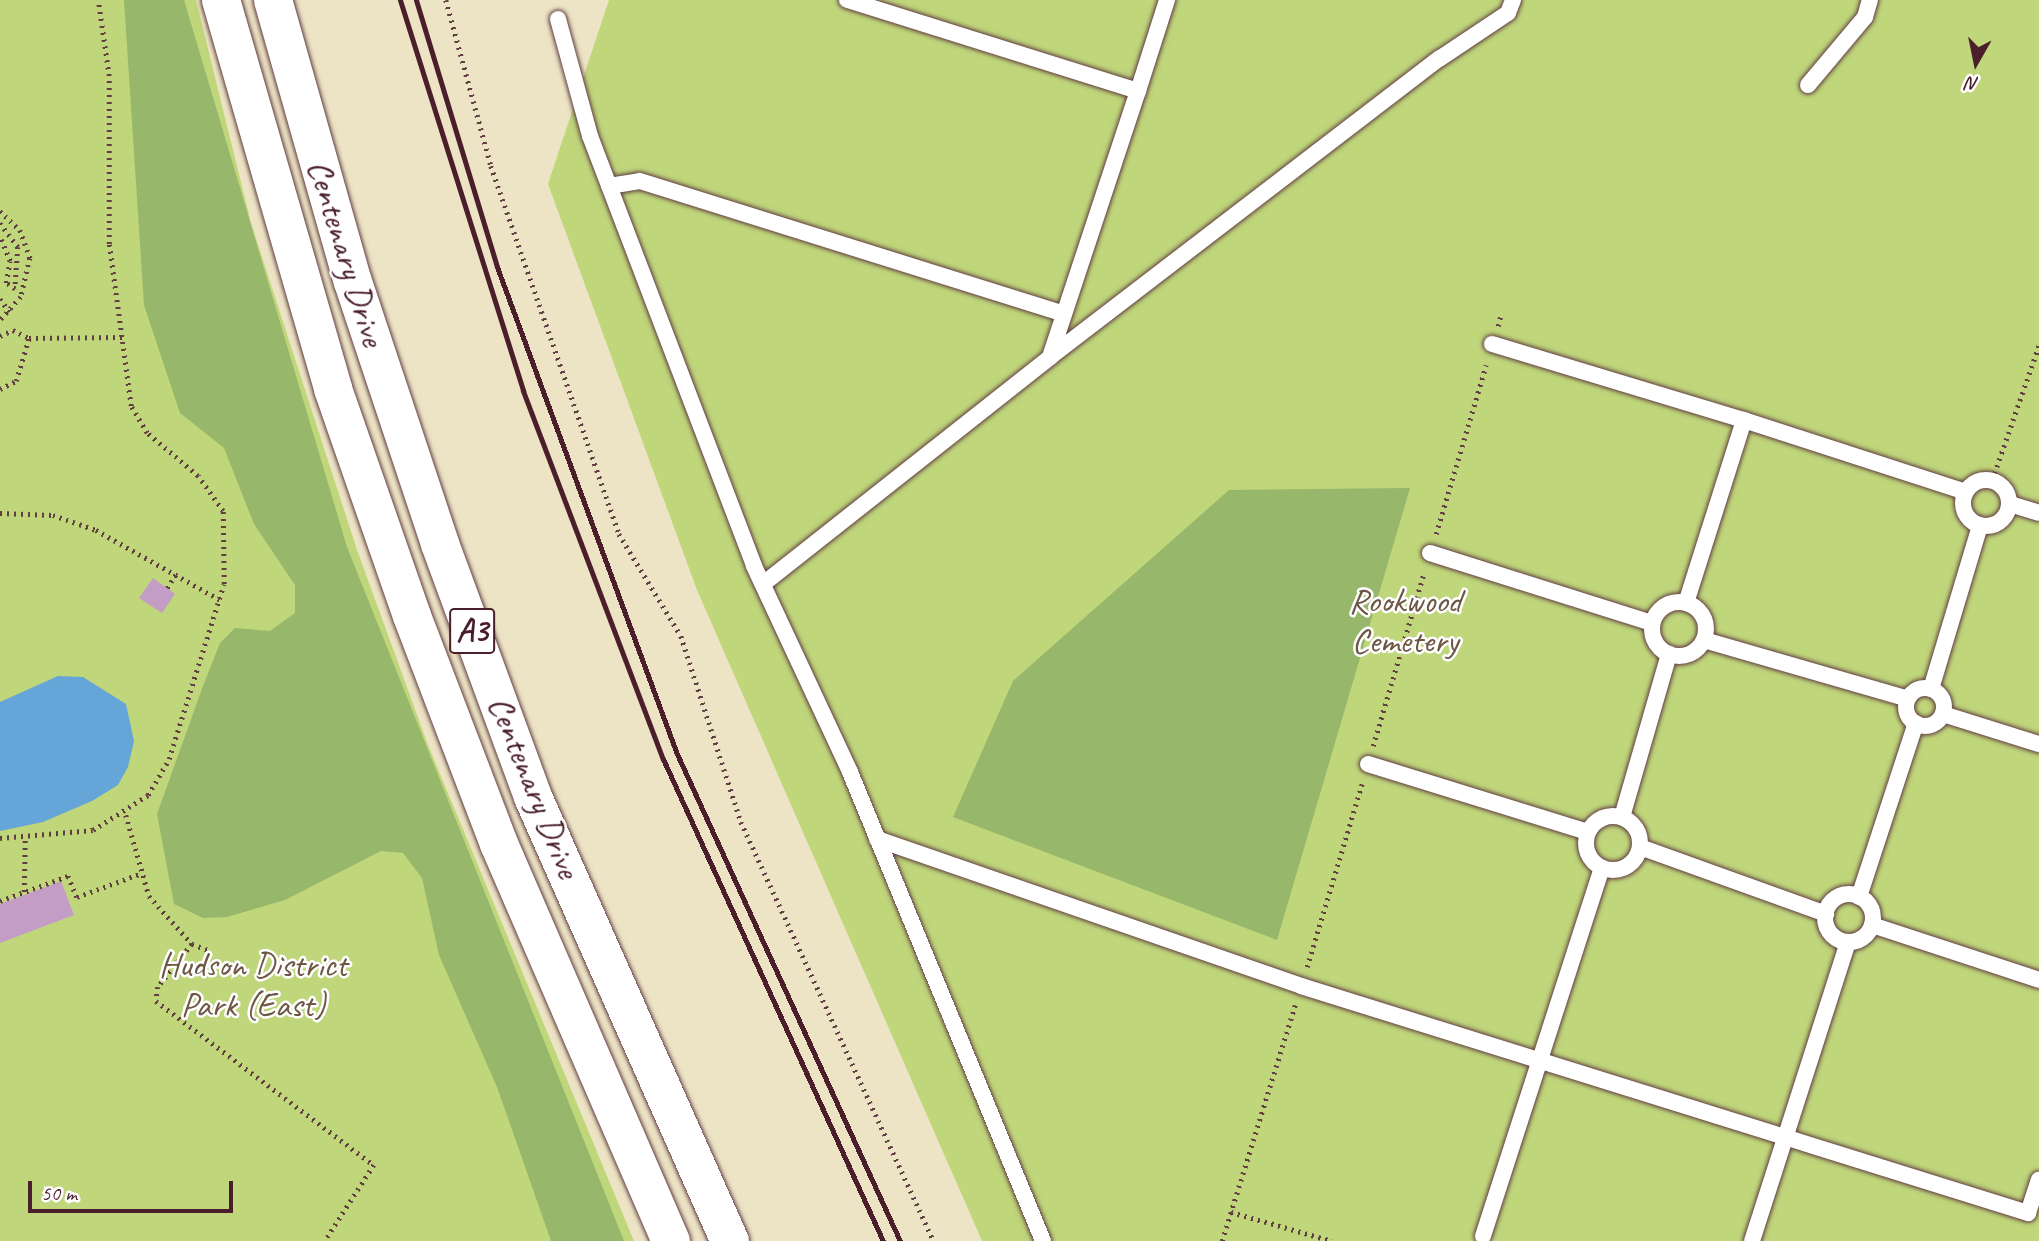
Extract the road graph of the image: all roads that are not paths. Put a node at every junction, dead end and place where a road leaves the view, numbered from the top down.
1 (221, 0) edge
2 (273, 0) edge
3 (847, 0) edge
4 (1167, 0) edge
5 (1513, 0) edge
6 (1870, 0) edge
7 (558, 19) dead end
8 (1808, 85) dead end
9 (1138, 91) junction
10 (610, 186) junction
11 (1064, 314) junction
12 (1492, 344) dead end
13 (1050, 357) junction
14 (1744, 419) junction
15 (1966, 492) junction
16 (2010, 504) junction
17 (2039, 513) edge
18 (1980, 526) junction
19 (1430, 553) dead end
20 (763, 584) junction
21 (1686, 603) junction
22 (1652, 623) junction
23 (1704, 640) junction
24 (1668, 654) junction
25 (1931, 689) junction
26 (1908, 699) junction
27 (1943, 714) junction
28 (1916, 723) junction
29 (2039, 744) edge
30 (1368, 764) dead end
31 (1622, 817) junction
32 (1588, 832) junction
33 (877, 839) junction
34 (1640, 847) junction
35 (1602, 868) junction
36 (1859, 897) junction
37 (1826, 914) junction
38 (1872, 925) junction
39 (1848, 942) junction
40 (2039, 980) edge
41 (1539, 1056) junction
42 (1782, 1134) junction
43 (2039, 1180) edge
44 (2033, 1215) edge
45 (1483, 1236) dead end
46 (671, 1241) edge
47 (730, 1241) edge
48 (1043, 1241) edge
49 (1752, 1241) edge

1 - 46 highway, Centenary Drive / A3
2 - 47 highway, Centenary Drive / A3
3 - 9 lane
4 - 9 lane
5 - 13 lane
6 - 8 lane
7 - 10 lane
9 - 11 lane
10 - 11 lane
10 - 20 lane
11 - 13 lane
12 - 14 lane
13 - 20 lane
14 - 15 lane
14 - 21 lane
15 - 16 lane
15 - 18 lane
16 - 17 lane
16 - 18 lane
18 - 25 lane
19 - 22 lane
20 - 33 lane
21 - 22 lane
21 - 23 lane
22 - 24 lane
23 - 24 lane
23 - 26 lane
24 - 31 lane
25 - 26 lane
25 - 27 lane
26 - 28 lane
27 - 28 lane
27 - 29 lane
28 - 36 lane
30 - 32 lane
31 - 32 lane
31 - 34 lane
32 - 35 lane
33 - 41 lane
33 - 48 lane
34 - 35 lane
34 - 37 lane
35 - 41 lane
36 - 37 lane
36 - 38 lane
37 - 39 lane
38 - 39 lane
38 - 40 lane
39 - 42 lane
41 - 42 lane
41 - 45 lane
42 - 44 lane
42 - 49 lane
43 - 44 lane

